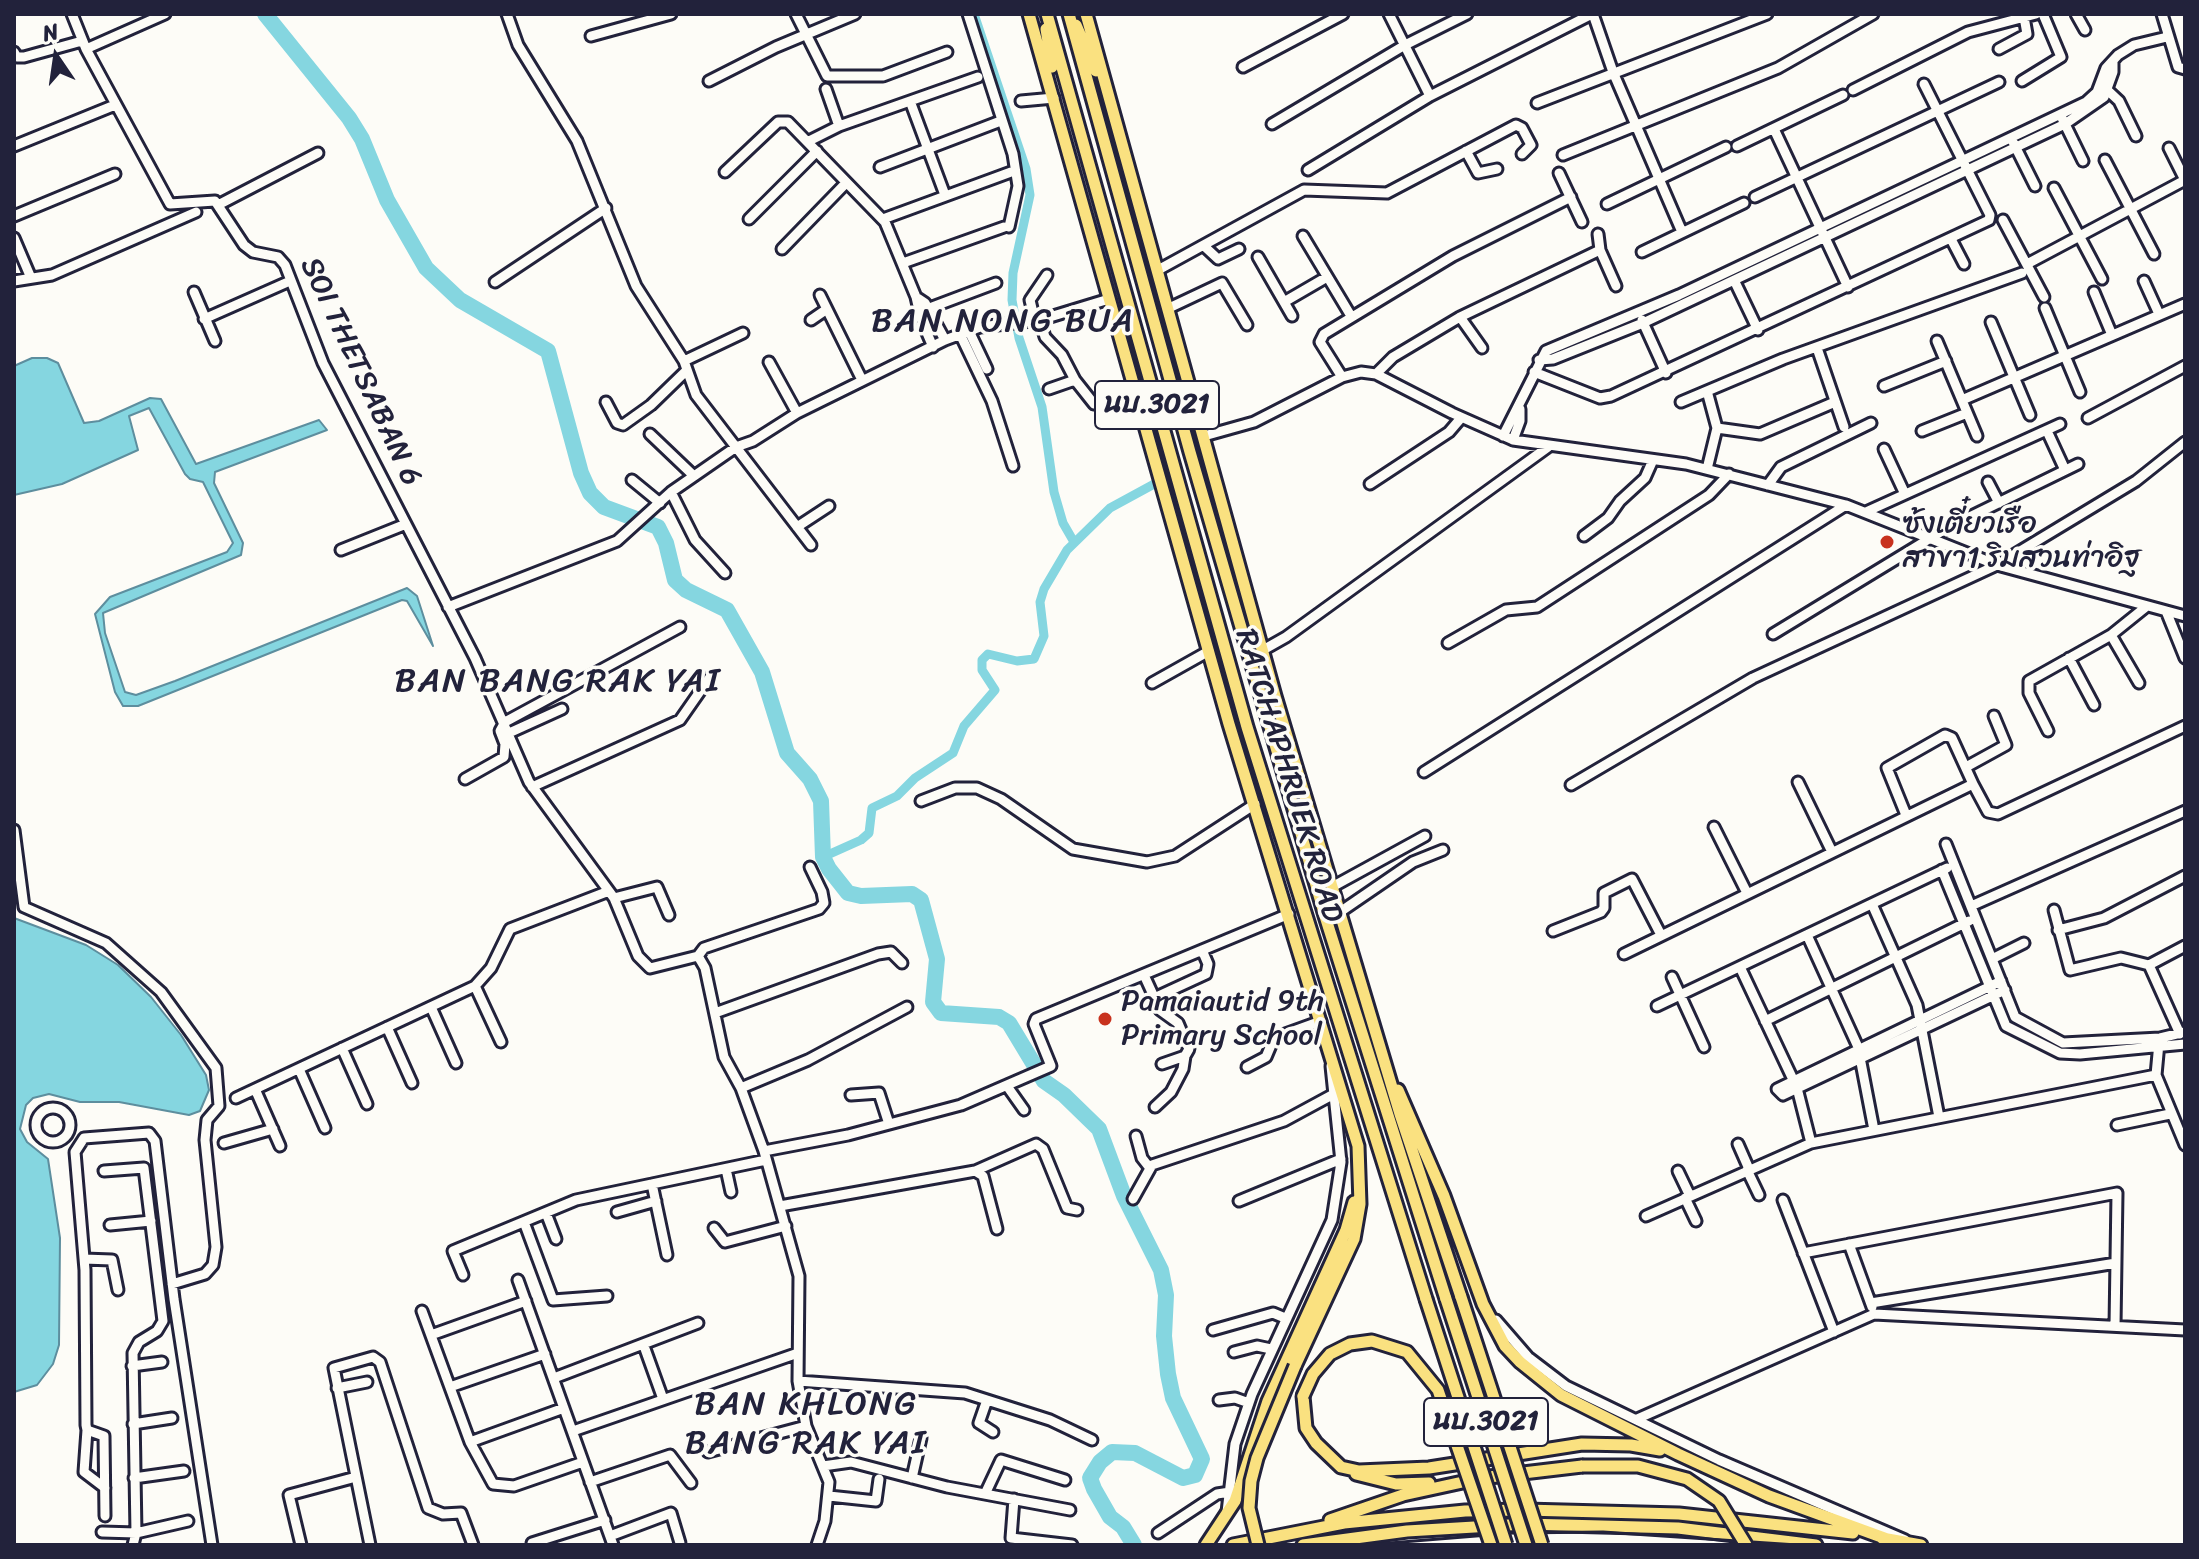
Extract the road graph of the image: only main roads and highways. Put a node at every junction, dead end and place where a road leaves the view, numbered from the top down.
1 (1029, 14) edge
2 (1046, 14) edge
3 (1069, 14) edge
4 (1086, 14) edge
5 (1105, 84) junction
6 (1058, 111) junction
7 (1275, 696) junction
8 (1234, 735) junction
9 (1278, 750) junction
10 (1269, 794) junction
11 (1387, 1069) junction
12 (1361, 1170) junction
13 (1678, 1454) junction
14 (1341, 1467) junction
15 (1481, 1478) junction
16 (1583, 1511) junction
17 (1466, 1526) junction
18 (1295, 1532) junction
19 (1887, 1539) junction
20 (1917, 1544) edge
21 (1206, 1545) edge
22 (1233, 1545) edge
23 (1258, 1545) edge
24 (1303, 1545) edge
25 (1491, 1545) edge
26 (1506, 1545) edge
27 (1526, 1545) edge
28 (1542, 1545) edge
29 (1746, 1545) edge
30 (1816, 1545) edge

1 - 6 main road, RATCHAPHRUEK ROAD / นบ.3021
2 - 6 main road
2 - 10 main road, RATCHAPHRUEK ROAD / นบ.3021
3 - 5 main road
3 - 9 main road, RATCHAPHRUEK ROAD / นบ.3021
4 - 5 main road, RATCHAPHRUEK ROAD / นบ.3021
5 - 7 main road, RATCHAPHRUEK ROAD / นบ.3021
6 - 8 main road, RATCHAPHRUEK ROAD / นบ.3021
7 - 9 main road
7 - 11 main road
8 - 10 main road
8 - 12 main road
9 - 27 main road, RATCHAPHRUEK ROAD / นบ.3021, bridge
10 - 26 main road, RATCHAPHRUEK ROAD / นบ.3021, bridge
11 - 13 main road
11 - 28 main road, bridge
12 - 21 main road
12 - 23 main road, bridge
13 - 14 main road
13 - 19 main road
14 - 15 main road
14 - 25 main road, bridge
15 - 18 main road
15 - 29 main road, bridge
16 - 17 main road
16 - 18 main road
16 - 19 main road
17 - 24 main road
17 - 30 main road
18 - 22 main road
19 - 20 main road

